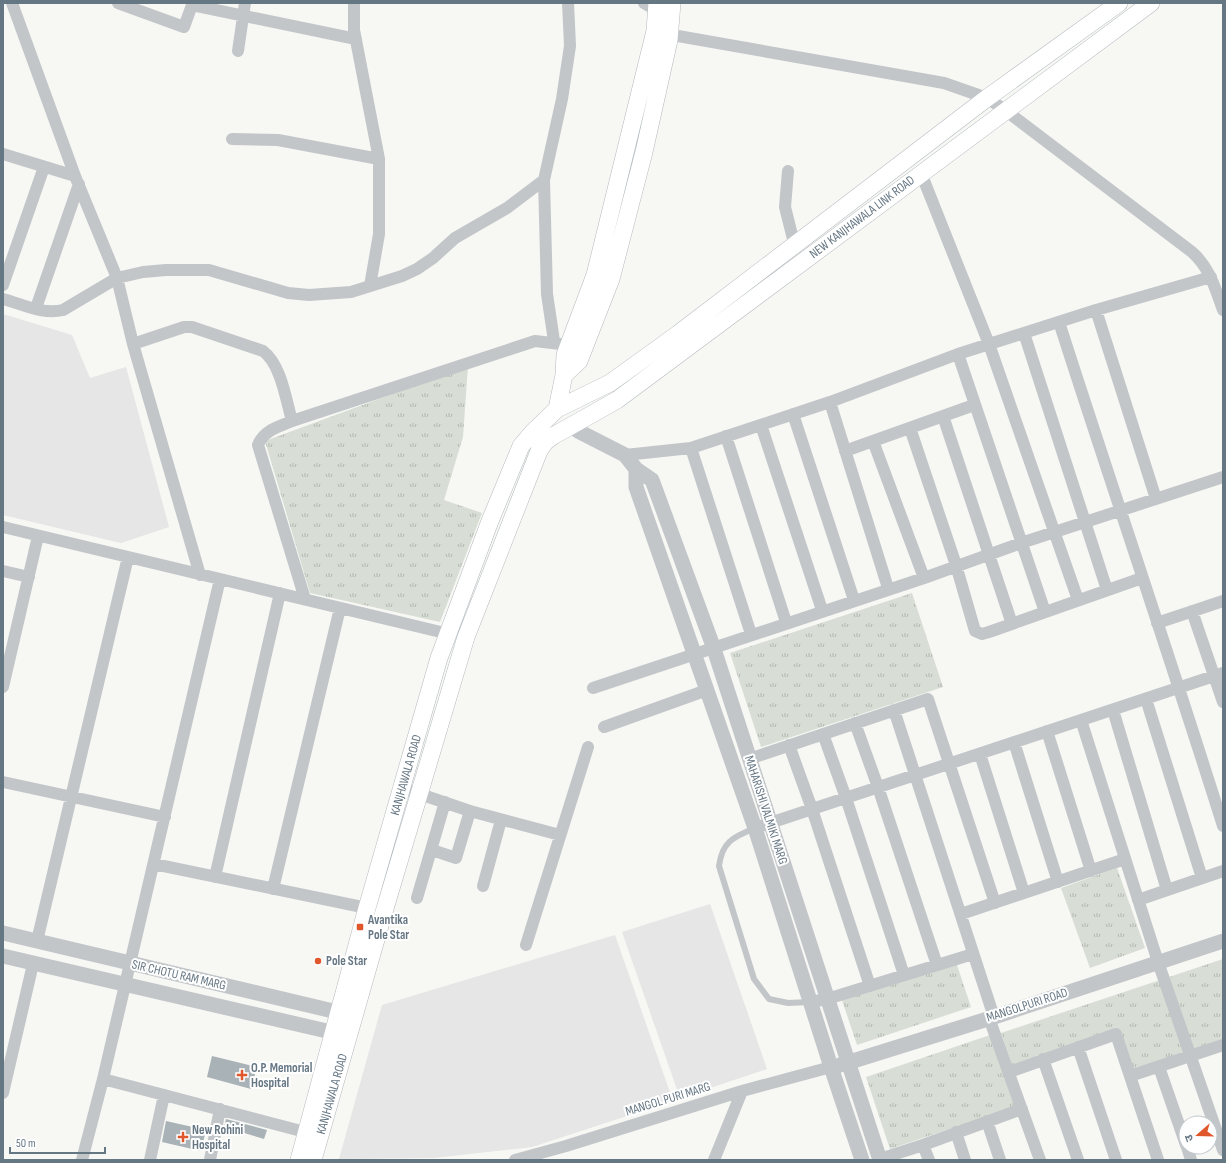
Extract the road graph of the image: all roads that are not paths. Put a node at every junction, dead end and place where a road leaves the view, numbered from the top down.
1 (12, 3) edge
2 (118, 3) edge
3 (245, 3) edge
4 (354, 3) edge
5 (568, 3) edge
6 (672, 3) edge
7 (1119, 3) edge
8 (1151, 3) edge
9 (652, 5) edge
10 (242, 15) junction
11 (662, 33) junction
12 (356, 38) junction
13 (238, 51) dead end
14 (988, 98) junction
15 (1005, 110) junction
16 (232, 139) dead end
17 (3, 155) edge
18 (379, 159) junction
19 (44, 167) junction
20 (788, 171) dead end
21 (921, 173) junction
22 (77, 180) junction
23 (544, 180) junction
24 (795, 247) junction
25 (1212, 277) junction
26 (117, 278) junction
27 (3, 285) edge
28 (370, 286) junction
29 (3, 299) edge
30 (36, 308) junction
31 (1096, 310) junction
32 (1223, 310) edge
33 (1059, 322) junction
34 (1024, 333) junction
35 (133, 344) junction
36 (989, 344) junction
37 (568, 347) junction
38 (958, 354) junction
39 (830, 402) junction
40 (974, 405) junction
41 (557, 409) junction
42 (793, 414) junction
43 (942, 416) junction
44 (292, 421) junction
45 (761, 425) junction
46 (571, 426) junction
47 (910, 428) junction
48 (726, 436) junction
49 (873, 441) junction
50 (691, 448) junction
51 (845, 451) junction
52 (626, 455) junction
53 (636, 468) junction
54 (1223, 477) edge
55 (1156, 499) junction
56 (1120, 511) junction
57 (1085, 523) junction
58 (3, 527) edge
59 (1054, 532) junction
60 (38, 536) junction
61 (1021, 543) junction
62 (989, 555) junction
63 (128, 557) junction
64 (956, 565) junction
65 (3, 571) edge
66 (200, 574) junction
67 (29, 577) junction
68 (924, 578) junction
69 (1142, 578) junction
70 (220, 579) junction
71 (888, 588) junction
72 (1107, 590) junction
73 (280, 593) junction
74 (305, 600) junction
75 (854, 600) junction
76 (1078, 600) junction
77 (1223, 601) edge
78 (340, 608) junction
79 (822, 610) junction
80 (1192, 611) junction
81 (1045, 612) junction
82 (786, 622) junction
83 (1157, 623) junction
84 (1012, 624) junction
85 (449, 634) junction
86 (751, 634) junction
87 (8, 641) edge
88 (713, 646) junction
89 (694, 652) junction
90 (1219, 675) edge
91 (4, 681) edge
92 (593, 688) dead end
93 (1180, 688) junction
94 (707, 690) junction
95 (1146, 699) junction
96 (1223, 702) edge
97 (894, 710) junction
98 (1113, 710) junction
99 (735, 716) junction
100 (1081, 720) junction
101 (718, 722) junction
102 (855, 723) junction
103 (604, 727) dead end
104 (1047, 731) junction
105 (823, 734) junction
106 (1014, 742) junction
107 (789, 745) junction
108 (588, 748) dead end
109 (980, 754) junction
110 (749, 759) junction
111 (949, 764) junction
112 (917, 774) junction
113 (3, 782) edge
114 (878, 787) junction
115 (402, 788) junction
116 (420, 793) junction
117 (71, 797) junction
118 (846, 798) junction
119 (445, 802) junction
120 (812, 809) junction
121 (470, 811) junction
122 (165, 817) junction
123 (502, 820) junction
124 (771, 823) junction
125 (1223, 826) edge
126 (755, 828) junction
127 (560, 835) junction
128 (432, 850) junction
129 (1125, 859) junction
130 (154, 864) junction
131 (1091, 871) junction
132 (1223, 871) edge
133 (215, 877) junction
134 (1202, 878) junction
135 (1058, 882) junction
136 (483, 886) dead end
137 (273, 889) junction
138 (1167, 890) junction
139 (1024, 893) junction
140 (417, 898) dead end
141 (1138, 900) junction
142 (994, 903) junction
143 (368, 908) junction
144 (961, 914) junction
145 (3, 933) edge
146 (37, 941) junction
147 (1223, 941) edge
148 (526, 945) dead end
149 (973, 954) junction
150 (3, 956) edge
151 (1158, 962) junction
152 (131, 963) junction
153 (33, 964) junction
154 (936, 965) junction
155 (904, 975) junction
156 (126, 985) junction
157 (870, 986) junction
158 (827, 999) junction
159 (810, 1002) junction
160 (347, 1014) junction
161 (992, 1017) junction
162 (341, 1034) junction
163 (1223, 1045) edge
164 (1078, 1047) junction
165 (1191, 1056) junction
166 (1043, 1059) junction
167 (848, 1062) junction
168 (831, 1067) junction
169 (1159, 1067) junction
170 (1009, 1072) junction
171 (1130, 1076) junction
172 (104, 1078) junction
173 (742, 1091) junction
174 (3, 1092) edge
175 (164, 1095) junction
176 (220, 1109) junction
177 (1022, 1109) junction
178 (987, 1121) junction
179 (1178, 1123) edge
180 (305, 1132) junction
181 (956, 1132) junction
182 (924, 1145) junction
183 (1223, 1150) edge
184 (880, 1159) edge
185 (82, 1160) edge
186 (150, 1160) edge
187 (210, 1160) edge
188 (299, 1160) edge
189 (313, 1160) edge
190 (515, 1160) edge
191 (714, 1160) edge
192 (862, 1160) edge
193 (929, 1160) edge
194 (965, 1160) edge
195 (1000, 1160) edge
196 (1040, 1160) edge
197 (1078, 1160) edge
198 (1116, 1160) edge
199 (1158, 1160) edge

1 - 22 street
2 - 10 street
3 - 10 street
4 - 12 street
5 - 23 street
6 - 11 main road
7 - 14 main road, NEW KANJHAWALA LINK ROAD
8 - 15 main road, NEW KANJHAWALA LINK ROAD
9 - 11 main road
10 - 12 street
10 - 13 street
11 - 14 street
11 - 37 main road
12 - 18 street
14 - 15 street
14 - 24 main road, NEW KANJHAWALA LINK ROAD
15 - 21 main road, NEW KANJHAWALA LINK ROAD
15 - 25 street
16 - 18 street
17 - 19 street
18 - 28 street
19 - 22 street
19 - 27 street
20 - 24 street
21 - 36 street
21 - 46 main road, NEW KANJHAWALA LINK ROAD
22 - 26 street
22 - 30 street
23 - 28 street
23 - 37 street
24 - 41 main road, NEW KANJHAWALA LINK ROAD
25 - 31 street
25 - 32 street
26 - 28 street
26 - 30 street
26 - 35 street
29 - 30 street
31 - 33 street
31 - 55 street
33 - 34 street
33 - 56 street
34 - 36 street
34 - 57 street
35 - 44 street
35 - 66 street
36 - 38 street
36 - 59 street
37 - 41 main road
37 - 44 street
38 - 39 street
38 - 40 street
39 - 42 street
39 - 51 street
40 - 43 street
40 - 61 street
41 - 46 main road
41 - 85 main road, KANJHAWALA ROAD
42 - 45 street
42 - 75 street
43 - 47 street
43 - 62 street
44 - 74 street
45 - 48 street
45 - 79 street
46 - 52 street, MAHARISHI VALMIKI MARG
46 - 116 main road, KANJHAWALA ROAD
47 - 49 street
47 - 64 street
48 - 50 street
48 - 82 street
49 - 51 street
49 - 68 street
50 - 52 street
50 - 86 street
51 - 71 street
52 - 53 street, MAHARISHI VALMIKI MARG
53 - 88 street, MAHARISHI VALMIKI MARG
53 - 89 street, MAHARISHI VALMIKI MARG
54 - 55 street
55 - 56 street
56 - 57 street
56 - 69 street
57 - 59 street
57 - 72 street
58 - 60 street
59 - 61 street
59 - 76 street
60 - 63 street
60 - 67 street
61 - 62 street
61 - 81 street
62 - 64 street
62 - 84 street
63 - 66 street
63 - 117 street
64 - 68 street
64 - 84 street
65 - 67 street
66 - 70 street
67 - 87 street
68 - 71 street
69 - 72 street
69 - 83 street
70 - 73 street
70 - 122 street
71 - 75 street
72 - 76 street
73 - 74 street
73 - 133 street
74 - 78 street
75 - 79 street
76 - 81 street
77 - 80 street
78 - 85 street
78 - 137 street
79 - 82 street
80 - 83 street
80 - 90 street
81 - 84 street
82 - 86 street
83 - 93 street
85 - 115 main road, KANJHAWALA ROAD
86 - 88 street
87 - 91 street
88 - 89 street
88 - 99 street, MAHARISHI VALMIKI MARG
89 - 92 street
89 - 94 street, MAHARISHI VALMIKI MARG
90 - 93 street
90 - 96 street
93 - 95 street
93 - 125 street
94 - 101 street, MAHARISHI VALMIKI MARG
94 - 103 street
95 - 98 street
95 - 134 street
97 - 102 street
97 - 111 street
97 - 112 street
98 - 100 street
98 - 138 street
99 - 101 street
99 - 110 street, MAHARISHI VALMIKI MARG
100 - 104 street
100 - 129 street
101 - 126 street, MAHARISHI VALMIKI MARG
102 - 105 street
102 - 114 street
104 - 106 street
104 - 131 street
105 - 107 street
105 - 118 street
106 - 109 street
106 - 135 street
107 - 110 street
107 - 120 street
108 - 127 street
109 - 111 street
109 - 139 street
110 - 124 street, MAHARISHI VALMIKI MARG
111 - 112 street
111 - 142 street
112 - 114 street
112 - 144 street
113 - 117 street
114 - 118 street
114 - 154 street
115 - 116 street
115 - 143 main road, KANJHAWALA ROAD
116 - 119 street
116 - 160 main road, KANJHAWALA ROAD
117 - 122 street
117 - 146 street
118 - 120 street
118 - 155 street
119 - 121 street
119 - 128 street
120 - 124 street
120 - 157 street
121 - 123 street
121 - 128 street
122 - 130 street
123 - 127 street
123 - 136 street
124 - 126 street
124 - 158 street, MAHARISHI VALMIKI MARG
126 - 159 street, MAHARISHI VALMIKI MARG
126 - 159 lane
127 - 148 street
128 - 140 street
129 - 131 street
129 - 141 street
130 - 133 street
130 - 152 street
131 - 135 street
132 - 134 street
133 - 137 street
134 - 138 street
135 - 139 street
137 - 143 street
138 - 141 street
139 - 142 street
141 - 151 street
142 - 144 street
143 - 160 main road, KANJHAWALA ROAD
144 - 149 street
145 - 146 street, SIR CHOTU RAM MARG
146 - 152 street, SIR CHOTU RAM MARG
147 - 151 street, MANGOLPURI ROAD
149 - 154 street
149 - 161 street
150 - 153 street, SIR CHOTU RAM MARG
151 - 161 street, MANGOLPURI ROAD
151 - 165 street
152 - 156 street
152 - 160 street, SIR CHOTU RAM MARG
153 - 156 street, SIR CHOTU RAM MARG
153 - 174 street
154 - 155 street
155 - 157 street
156 - 162 street, SIR CHOTU RAM MARG
156 - 172 street
157 - 158 street
158 - 159 street
158 - 167 street, MAHARISHI VALMIKI MARG
159 - 168 street, MAHARISHI VALMIKI MARG
160 - 162 main road, KANJHAWALA ROAD
161 - 167 street, MANGOLPURI ROAD
161 - 170 street
162 - 180 main road, KANJHAWALA ROAD
162 - 189 main road, KANJHAWALA ROAD
163 - 165 street
164 - 166 street
164 - 171 street
164 - 198 street
165 - 169 street
165 - 183 street
166 - 170 street
166 - 197 street
167 - 168 street, MANGOLPURI ROAD
167 - 184 street, MAHARISHI VALMIKI MARG
168 - 173 street, MANGOL PURI MARG
168 - 192 street, MAHARISHI VALMIKI MARG
169 - 171 street
169 - 179 street
170 - 177 street
171 - 199 street
172 - 175 street
172 - 185 street
173 - 190 street, MANGOL PURI MARG
173 - 191 street
175 - 176 street
175 - 186 street
176 - 180 street
176 - 187 street
177 - 178 street
177 - 196 street
178 - 181 street
178 - 195 street
180 - 188 main road, KANJHAWALA ROAD
181 - 182 street
181 - 194 street
182 - 184 street
182 - 193 street

